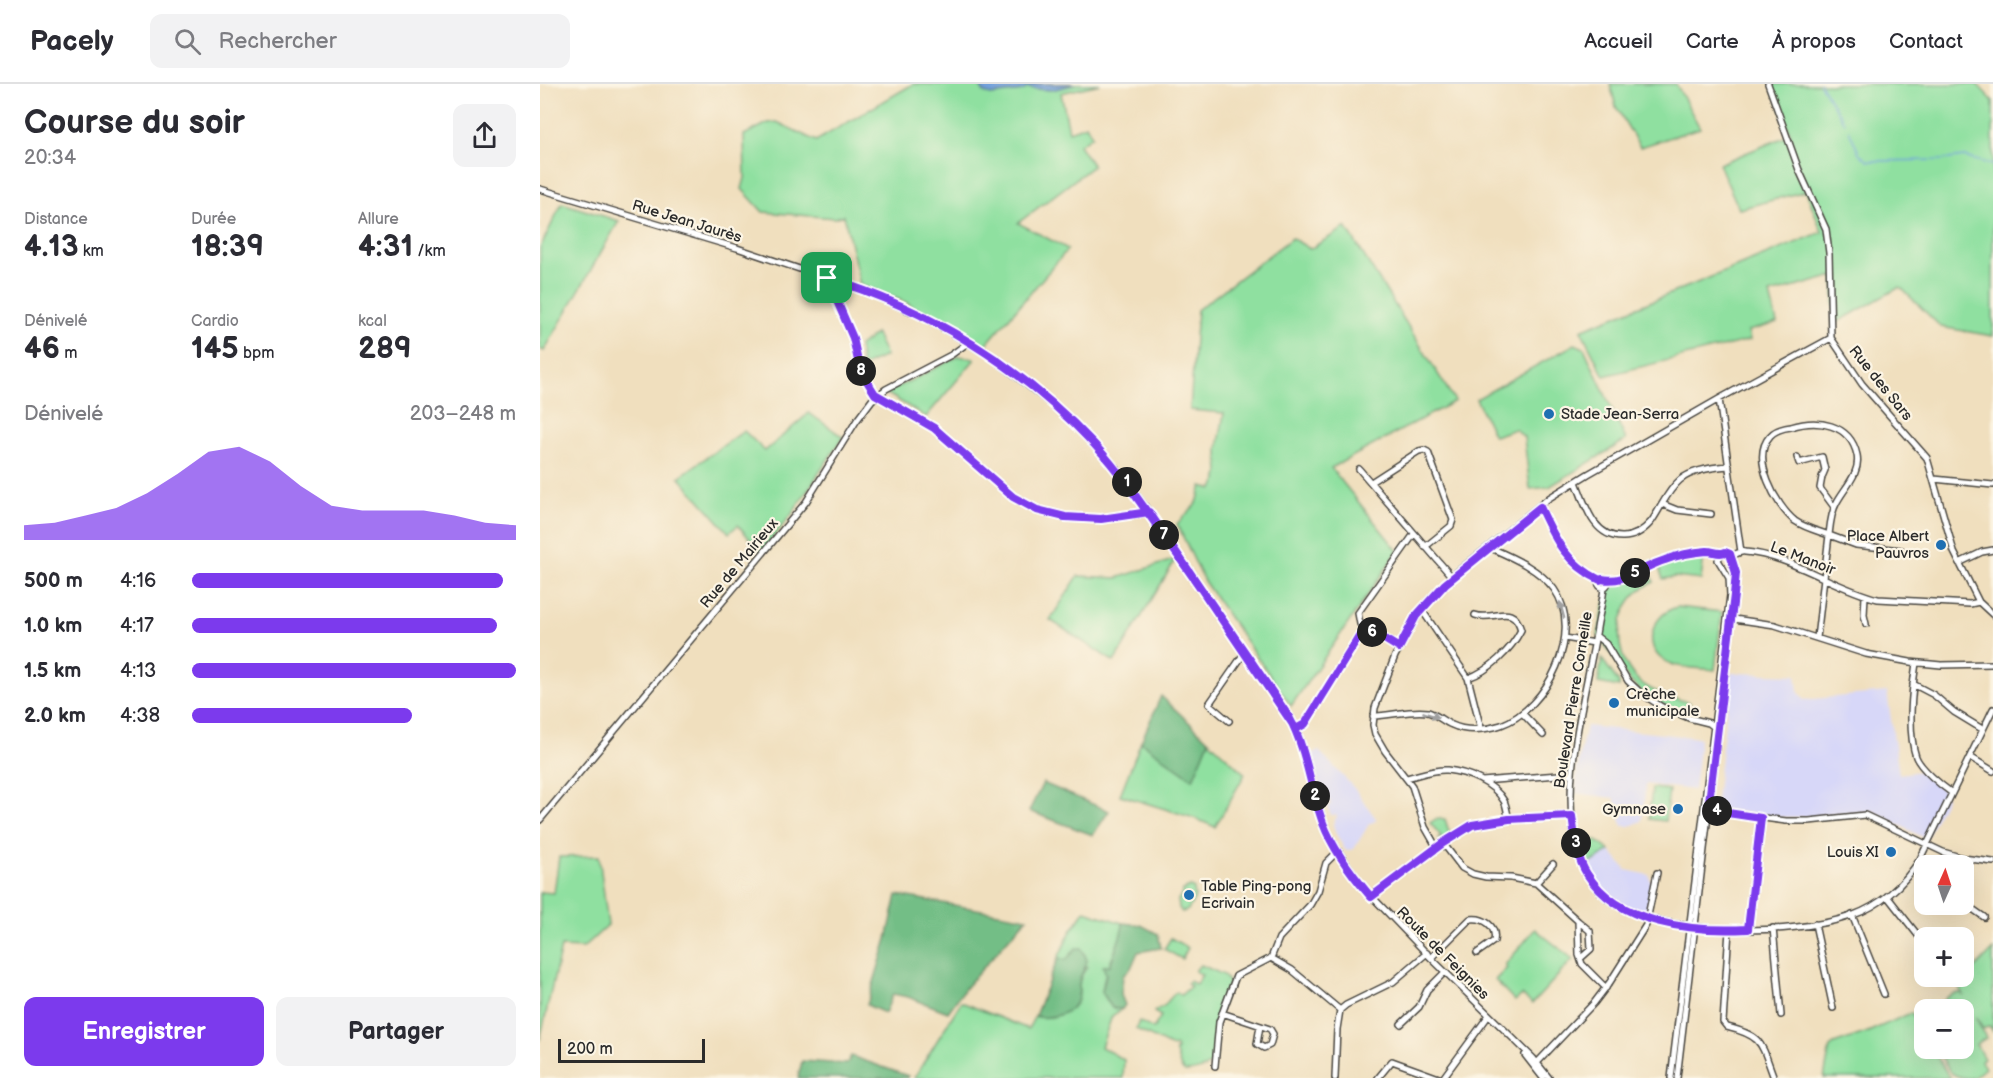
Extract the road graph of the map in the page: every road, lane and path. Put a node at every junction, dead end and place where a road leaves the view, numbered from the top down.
1 (1768, 84) edge
2 (540, 189) edge
3 (827, 278) junction
4 (1831, 338) junction
5 (969, 342) junction
6 (878, 395) junction
7 (1719, 399) junction
8 (1799, 463) dead end
9 (1729, 466) junction
10 (1359, 469) dead end
11 (1934, 479) junction
12 (1371, 482) junction
13 (1576, 482) junction
14 (1993, 485) edge
15 (1662, 504) junction
16 (1540, 507) junction
17 (1834, 507) junction
18 (1149, 512) junction
19 (1711, 514) dead end
20 (1414, 534) junction
21 (1829, 535) junction
22 (1490, 546) junction
23 (1425, 547) junction
24 (1900, 550) dead end
25 (1993, 550) edge
26 (1741, 552) junction
27 (1721, 554) junction
28 (1732, 560) junction
29 (1959, 563) junction
30 (1721, 565) junction
31 (1452, 577) junction
32 (1824, 578) junction
33 (1600, 580) junction
34 (1608, 581) junction
35 (1604, 588) junction
36 (1865, 596) junction
37 (1979, 602) junction
38 (1420, 611) junction
39 (1475, 615) dead end
40 (1993, 615) edge
41 (1734, 619) dead end
42 (1866, 624) dead end
43 (1365, 627) junction
44 (1565, 638) junction
45 (1817, 638) junction
46 (1595, 644) junction
47 (1399, 648) junction
48 (1609, 648) junction
49 (1245, 652) junction
50 (1916, 663) junction
51 (1993, 664) edge
52 (1468, 678) junction
53 (1913, 684) junction
54 (1993, 709) edge
55 (1523, 714) junction
56 (1373, 716) junction
57 (1229, 721) dead end
58 (1714, 728) junction
59 (1296, 729) junction
60 (1481, 729) junction
61 (1983, 729) junction
62 (1718, 733) junction
63 (1543, 735) dead end
64 (1970, 757) junction
65 (1993, 771) edge
66 (1571, 774) junction
67 (1406, 778) junction
68 (1482, 781) junction
69 (1952, 793) junction
70 (1706, 810) junction
71 (1572, 816) junction
72 (1761, 818) junction
73 (1509, 819) junction
74 (540, 820) edge
75 (1443, 843) junction
76 (1927, 844) junction
77 (1437, 848) junction
78 (1338, 851) junction
79 (1922, 855) edge
80 (1993, 862) edge
81 (1553, 864) dead end
82 (1914, 869) edge
83 (1657, 873) dead end
84 (1536, 883) junction
85 (1887, 896) junction
86 (1371, 897) junction
87 (1974, 910) edge
88 (1852, 915) junction
89 (1984, 917) dead end
90 (1649, 918) junction
91 (1578, 921) junction
92 (1815, 924) junction
93 (1693, 927) junction
94 (1773, 928) junction
95 (1748, 929) junction
96 (1729, 930) junction
97 (1914, 930) edge
98 (1477, 953) dead end
99 (1429, 956) junction
100 (1271, 958) junction
101 (1581, 958) junction
102 (1445, 972) junction
103 (1606, 988) junction
104 (1884, 994) dead end
105 (1833, 1008) dead end
106 (1340, 1010) junction
107 (1222, 1013) junction
108 (1489, 1015) junction
109 (1781, 1015) dead end
110 (1401, 1024) dead end
111 (1260, 1026) dead end
112 (1536, 1064) junction
113 (1215, 1066) dead end
114 (1335, 1078) edge
115 (1378, 1078) edge
116 (1441, 1078) edge
117 (1543, 1078) edge
118 (1549, 1078) edge
119 (1671, 1078) edge
120 (1677, 1078) edge
121 (1774, 1078) edge

1 - 4 street, Rue des Sars
2 - 3 street, Rue Jean Jaurès
3 - 5 street, Route de Feignies
3 - 6 street
4 - 7 street
4 - 11 street, Rue des Sars
5 - 6 street, Rue de Mairieux
5 - 18 street, Route de Feignies
6 - 18 street
6 - 74 street, Rue de Mairieux
7 - 9 street
7 - 13 street
8 - 17 street
9 - 15 street
9 - 26 street
10 - 12 street
11 - 14 street
11 - 29 street, Rue des Sars
12 - 20 street
12 - 23 street
13 - 15 street
13 - 16 street
15 - 19 street
16 - 22 street
16 - 33 street
17 - 21 street
17 - 21 street
18 - 49 street, Route de Feignies
20 - 23 street
20 - 43 street
21 - 24 street
21 - 32 street
22 - 31 street
44 -> 22 street
23 - 31 street
25 - 29 street
26 - 28 street
26 - 32 street, Le Manoir
27 - 28 street
27 - 30 street
27 - 34 street
28 - 30 street
28 - 62 street
29 - 37 street, Rue des Sars
30 - 58 street
31 - 38 street
32 - 36 street, Le Manoir
32 - 45 street
33 - 34 street
33 - 35 street
34 - 35 street
35 - 46 street, Boulevard Pierre Corneille
36 - 37 street, Le Manoir
36 - 42 street
37 - 40 street, Rue des Sars
38 - 47 street
38 - 52 street
39 - 52 street
41 - 45 street
43 - 47 street
43 - 59 street
44 - 46 street
44 - 55 street
45 - 50 street
46 - 48 street
46 - 48 street
46 - 66 street, Boulevard Pierre Corneille
47 - 56 street
48 - 58 street
49 - 57 street
49 - 59 street, Route de Feignies
50 - 51 street
50 - 53 street
52 - 60 street
53 - 61 street
53 - 69 street
54 - 61 street, Boulevard Pierre Corneille
55 - 60 street
55 - 63 street
56 -> 60 street
56 - 67 street
58 - 62 street
58 - 70 street
59 - 78 street, Route de Feignies
61 - 64 street, Boulevard Pierre Corneille
62 - 70 street
64 - 65 street
64 - 69 street, Boulevard Pierre Corneille
66 - 68 street
66 - 71 street, Boulevard Pierre Corneille
67 - 68 street
67 - 77 street
68 - 73 street
69 - 76 street, Boulevard Pierre Corneille
70 - 72 street
70 - 93 street
71 - 73 street
71 - 90 street, Boulevard Pierre Corneille
72 - 76 street
72 - 95 street
73 - 75 street
75 - 77 street
75 - 84 street
76 - 79 street, Boulevard Pierre Corneille
76 - 80 street
77 - 86 street
78 - 86 street, Route de Feignies
78 - 100 street
81 - 84 street
82 - 85 street, Boulevard Pierre Corneille
83 - 90 street
84 - 91 street
85 - 88 street, Boulevard Pierre Corneille
85 - 97 street
86 - 99 street, Route de Feignies
87 - 89 street
88 - 92 street, Boulevard Pierre Corneille
88 - 104 street
90 - 93 street, Boulevard Pierre Corneille
90 - 103 street
91 - 101 street
91 - 101 street
92 - 94 street, Boulevard Pierre Corneille
92 - 105 street
93 - 96 street, Boulevard Pierre Corneille
93 - 119 street
93 - 120 street
94 - 95 street, Boulevard Pierre Corneille
94 - 109 street
95 - 96 street, Boulevard Pierre Corneille
96 - 121 street
98 - 99 street
99 - 102 street, Route de Feignies
99 - 106 street
100 - 106 street
100 - 107 street
101 - 103 street
102 - 108 street, Route de Feignies
102 - 110 street
103 - 112 street
106 - 114 street
107 - 111 street
107 - 113 street
108 - 112 street, Route de Feignies
108 - 116 street
112 - 117 street, Route de Feignies
112 - 118 street, Route de Feignies
115 - 116 street

